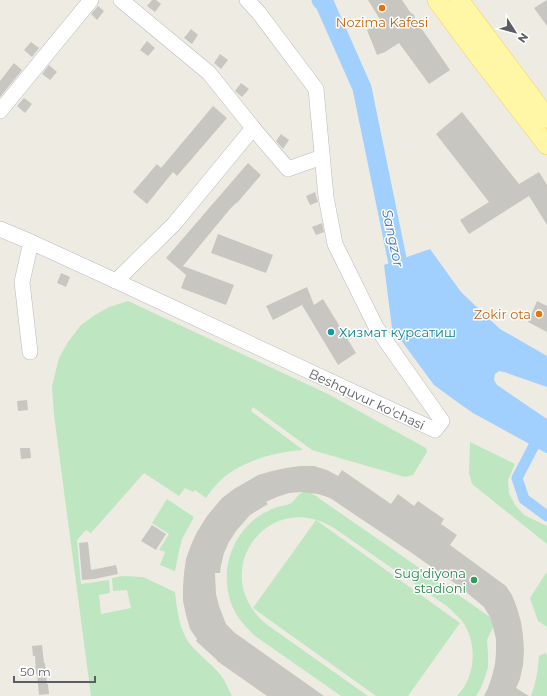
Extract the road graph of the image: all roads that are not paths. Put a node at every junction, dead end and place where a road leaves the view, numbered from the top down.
1 (91, 0) edge
2 (121, 0) edge
3 (247, 0) edge
4 (437, 0) edge
5 (459, 0) edge
6 (484, 49) junction
7 (0, 111) edge
8 (547, 118) edge
9 (254, 128) junction
10 (547, 145) edge
11 (322, 158) junction
12 (0, 229) edge
13 (32, 242) junction
14 (116, 281) junction
15 (30, 352) dead end

1 - 7 street
2 - 9 street
3 - 11 street, Beshquvur ko'chasi
4 - 6 main road
5 - 6 main road
6 - 8 main road
6 - 10 main road
9 - 11 street
9 - 14 street
11 - 14 street, Beshquvur ko'chasi
12 - 13 street
13 - 14 street
13 - 15 street

